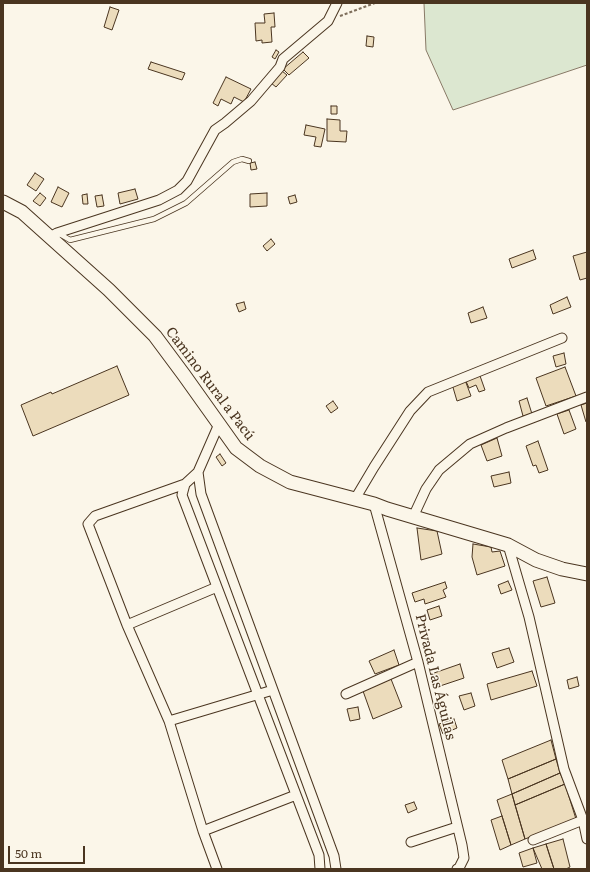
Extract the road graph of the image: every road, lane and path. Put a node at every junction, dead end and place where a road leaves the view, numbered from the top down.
1 (337, 3) edge
2 (375, 3) edge
3 (328, 21) junction
4 (249, 161) dead end
5 (3, 202) edge
6 (53, 235) junction
7 (562, 338) dead end
8 (587, 397) edge
9 (219, 424) junction
10 (198, 472) junction
11 (185, 484) junction
12 (355, 499) junction
13 (374, 504) junction
14 (413, 517) junction
15 (508, 545) junction
16 (586, 572) edge
17 (217, 587) junction
18 (126, 625) junction
19 (418, 662) junction
20 (273, 690) junction
21 (346, 694) dead end
22 (258, 695) junction
23 (169, 721) junction
24 (296, 795) junction
25 (583, 820) junction
26 (457, 826) junction
27 (203, 831) junction
28 (587, 839) edge
29 (533, 840) dead end
30 (411, 842) dead end
31 (217, 869) edge
32 (320, 869) edge
33 (336, 869) edge
34 (457, 869) edge

1 - 3 street
2 - 3 path
3 - 6 street
4 - 6 lane
5 - 6 street, Camino Rural a Pacú
6 - 9 street, Camino Rural a Pacú
7 - 12 street
8 - 14 street
9 - 10 street
9 - 12 street, Camino Rural a Pacú
10 - 11 street
10 - 20 street
11 - 17 street
11 - 18 street
12 - 13 street, Camino Rural a Pacú
13 - 14 street, Camino Rural a Pacú
13 - 19 street, Privada Las Águilas
14 - 15 street, Camino Rural a Pacú
15 - 16 street, Camino Rural a Pacú
15 - 25 street
17 - 18 street
17 - 22 street
18 - 23 street
19 - 21 street
19 - 26 street, Privada Las Águilas
20 - 22 street
20 - 33 street
22 - 23 street
22 - 24 street
23 - 27 street
24 - 27 street
24 - 32 street
25 - 28 street
25 - 29 street
26 - 30 street
26 - 34 street, Privada Las Águilas
27 - 31 street

